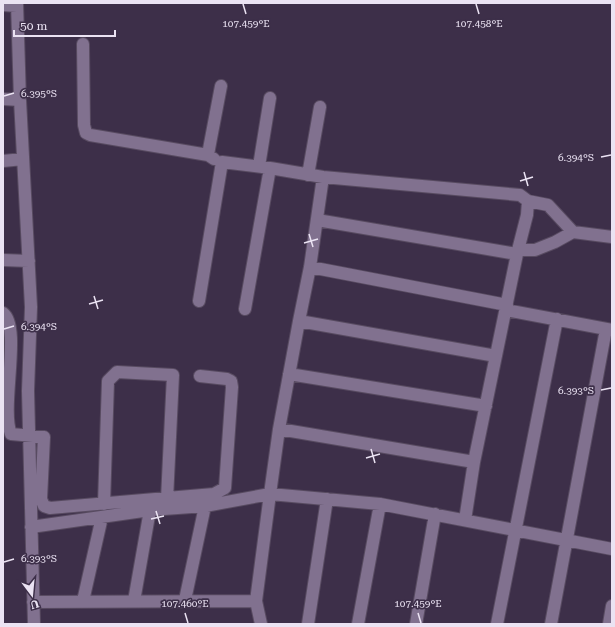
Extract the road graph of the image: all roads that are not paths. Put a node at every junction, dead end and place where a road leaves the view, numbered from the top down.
1 (17, 4) edge
2 (3, 5) edge
3 (83, 44) dead end
4 (221, 86) dead end
5 (270, 98) dead end
6 (3, 99) edge
7 (20, 100) junction
8 (320, 107) dead end
9 (208, 155) junction
10 (23, 159) junction
11 (3, 161) edge
12 (222, 162) junction
13 (264, 167) junction
14 (308, 175) junction
15 (323, 177) junction
16 (528, 201) junction
17 (317, 220) junction
18 (573, 232) junction
19 (612, 237) edge
20 (518, 252) junction
21 (3, 260) edge
22 (28, 260) junction
23 (310, 267) junction
24 (199, 301) dead end
25 (506, 307) junction
26 (245, 309) dead end
27 (3, 312) edge
28 (557, 319) junction
29 (298, 321) junction
30 (609, 330) edge
31 (496, 356) junction
32 (289, 374) junction
33 (200, 376) dead end
34 (486, 406) junction
35 (5, 428) edge
36 (279, 429) junction
37 (29, 435) junction
38 (474, 462) junction
39 (270, 494) junction
40 (167, 498) junction
41 (327, 499) junction
42 (104, 504) junction
43 (380, 504) junction
44 (205, 506) junction
45 (150, 510) junction
46 (435, 514) junction
47 (102, 517) junction
48 (465, 520) junction
49 (32, 527) junction
50 (517, 531) junction
51 (567, 540) junction
52 (612, 549) edge
53 (184, 600) junction
54 (256, 600) junction
55 (134, 601) junction
56 (33, 602) junction
57 (83, 602) junction
58 (612, 606) edge
59 (34, 624) edge
60 (261, 624) edge
61 (308, 624) edge
62 (358, 624) edge
63 (416, 624) edge
64 (497, 624) edge
65 (552, 624) edge
66 (609, 624) edge

1 - 2 street
1 - 7 street
3 - 9 street
4 - 9 street
5 - 13 street
6 - 7 street
7 - 10 street
8 - 14 street
9 - 12 street
10 - 11 street
10 - 22 street
12 - 13 street
12 - 24 street
13 - 14 street
13 - 26 street
14 - 15 street
15 - 16 street
15 - 17 street
16 - 18 street
16 - 20 street
17 - 20 street
17 - 23 street
18 - 19 street
18 - 20 street
20 - 25 street
21 - 22 street
22 - 37 street
23 - 25 street
23 - 29 street
25 - 28 street
25 - 31 street
27 - 35 street
28 - 30 street
28 - 50 street
29 - 31 street
29 - 32 street
30 - 51 street
31 - 34 street
32 - 34 street
32 - 36 street
33 - 40 street
34 - 38 street
35 - 37 street
36 - 38 street
36 - 39 street
37 - 42 street
37 - 49 street
38 - 48 street
39 - 41 street
39 - 44 street
39 - 54 street
40 - 42 street
40 - 42 street
41 - 43 street
41 - 61 street
43 - 46 street
43 - 62 street
44 - 45 street
44 - 53 street
45 - 47 street
45 - 55 street
46 - 48 street
46 - 63 street
47 - 49 street
47 - 57 street
48 - 50 street
49 - 56 street
50 - 51 street
50 - 64 street
51 - 52 street
51 - 65 street
53 - 54 street
53 - 55 street
54 - 60 street
55 - 57 street
56 - 57 street
56 - 59 street
58 - 66 street

